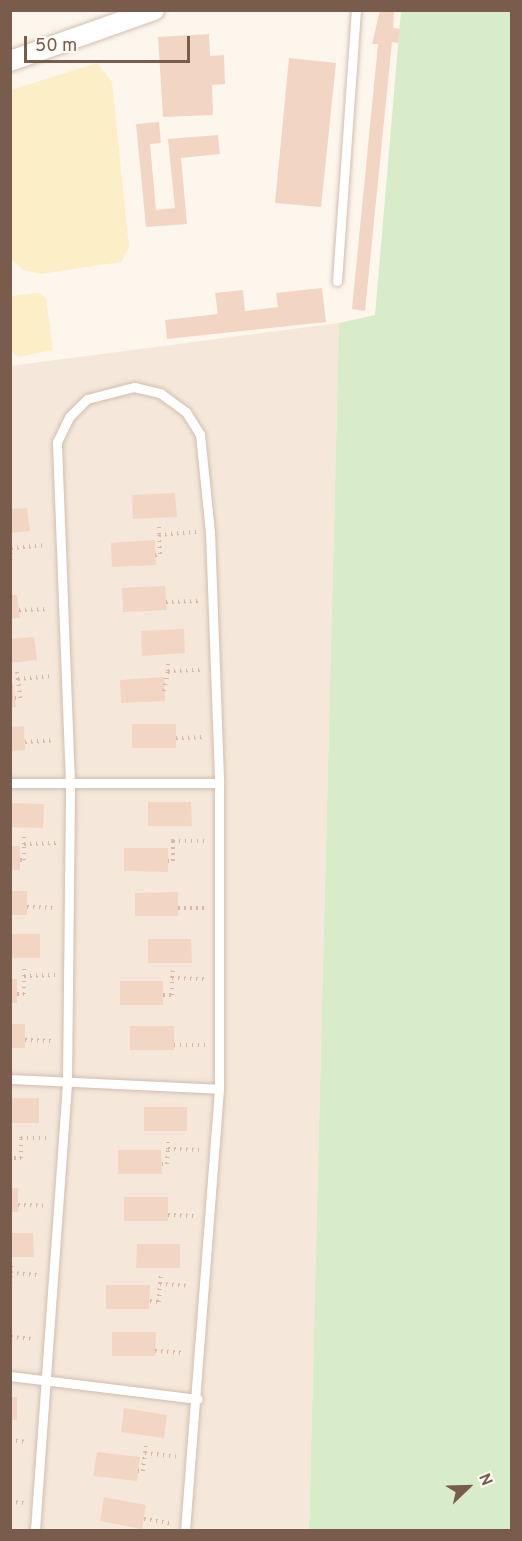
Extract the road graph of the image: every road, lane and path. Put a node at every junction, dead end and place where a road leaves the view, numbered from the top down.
1 (154, 10) edge
2 (356, 10) edge
3 (10, 61) edge
4 (337, 281) dead end
5 (159, 527) dead end
6 (210, 532) junction
7 (159, 535) junction
8 (10, 542) edge
9 (59, 544) junction
10 (11, 548) edge
11 (155, 555) dead end
12 (10, 566) edge
13 (212, 600) junction
14 (166, 602) dead end
15 (62, 608) junction
16 (19, 610) dead end
17 (168, 664) dead end
18 (215, 670) junction
19 (168, 671) junction
20 (17, 672) dead end
21 (65, 675) junction
22 (18, 679) junction
23 (164, 691) dead end
24 (15, 698) dead end
25 (217, 737) junction
26 (176, 738) dead end
27 (68, 740) junction
28 (25, 742) dead end
29 (10, 783) edge
30 (70, 783) junction
31 (219, 783) junction
32 (174, 835) dead end
33 (24, 837) dead end
34 (173, 841) junction
35 (219, 842) junction
36 (69, 843) junction
37 (24, 844) junction
38 (20, 860) dead end
39 (168, 861) dead end
40 (27, 908) dead end
41 (68, 908) junction
42 (178, 908) dead end
43 (219, 908) junction
44 (24, 969) dead end
45 (173, 970) dead end
46 (68, 975) junction
47 (24, 976) junction
48 (172, 978) junction
49 (219, 979) junction
50 (17, 994) dead end
51 (163, 995) dead end
52 (25, 1040) dead end
53 (67, 1041) junction
54 (174, 1045) dead end
55 (219, 1046) junction
56 (10, 1079) edge
57 (67, 1080) junction
58 (219, 1089) junction
59 (21, 1132) dead end
60 (21, 1138) junction
61 (63, 1138) junction
62 (168, 1140) dead end
63 (168, 1149) junction
64 (215, 1151) junction
65 (14, 1158) dead end
66 (162, 1164) dead end
67 (18, 1205) dead end
68 (58, 1206) junction
69 (168, 1215) dead end
70 (210, 1217) junction
71 (12, 1265) edge
72 (11, 1273) edge
73 (53, 1276) junction
74 (161, 1276) dead end
75 (160, 1284) junction
76 (10, 1288) edge
77 (205, 1288) junction
78 (150, 1301) dead end
79 (11, 1337) edge
80 (49, 1340) junction
81 (155, 1351) dead end
82 (201, 1354) junction
83 (10, 1376) edge
84 (46, 1379) junction
85 (198, 1399) junction
86 (146, 1446) dead end
87 (145, 1453) junction
88 (192, 1459) junction
89 (138, 1471) dead end
90 (144, 1519) dead end
91 (186, 1528) edge
92 (35, 1530) edge

1 - 3 street
2 - 4 lane
5 - 7 path
6 - 7 path
6 - 9 lane
6 - 13 lane
7 - 11 path
8 - 10 path
9 - 10 path
9 - 15 lane
10 - 12 path
13 - 14 path
13 - 18 lane
15 - 16 path
15 - 21 lane
17 - 19 path
18 - 19 path
18 - 25 lane
19 - 23 path
20 - 22 path
21 - 22 path
21 - 27 lane
22 - 24 path
25 - 26 path
25 - 31 lane
27 - 28 path
27 - 30 lane
29 - 30 lane
30 - 31 lane
30 - 36 lane
31 - 35 lane
32 - 34 path
33 - 37 path
34 - 35 path
34 - 39 path
35 - 43 lane
36 - 37 path
36 - 41 lane
37 - 38 path
40 - 41 path
41 - 46 lane
42 - 43 path
43 - 49 lane
44 - 47 path
45 - 48 path
46 - 47 path
46 - 53 lane
47 - 50 path
48 - 49 path
48 - 51 path
49 - 55 lane
52 - 53 path
53 - 57 lane
54 - 55 path
55 - 58 lane
56 - 57 lane
57 - 58 lane
57 - 61 lane
58 - 64 lane
59 - 60 path
60 - 61 path
60 - 65 path
61 - 68 lane
62 - 63 path
63 - 64 path
63 - 66 path
64 - 70 lane
67 - 68 path
68 - 73 lane
69 - 70 path
70 - 77 lane
71 - 72 path
72 - 73 path
72 - 76 path
73 - 80 lane
74 - 75 path
75 - 77 path
75 - 78 path
77 - 82 lane
79 - 80 path
80 - 84 lane
81 - 82 path
82 - 85 lane
83 - 84 lane
84 - 85 lane
84 - 92 lane
85 - 88 lane
86 - 87 path
87 - 88 path
87 - 89 path
88 - 91 lane
90 - 91 path

